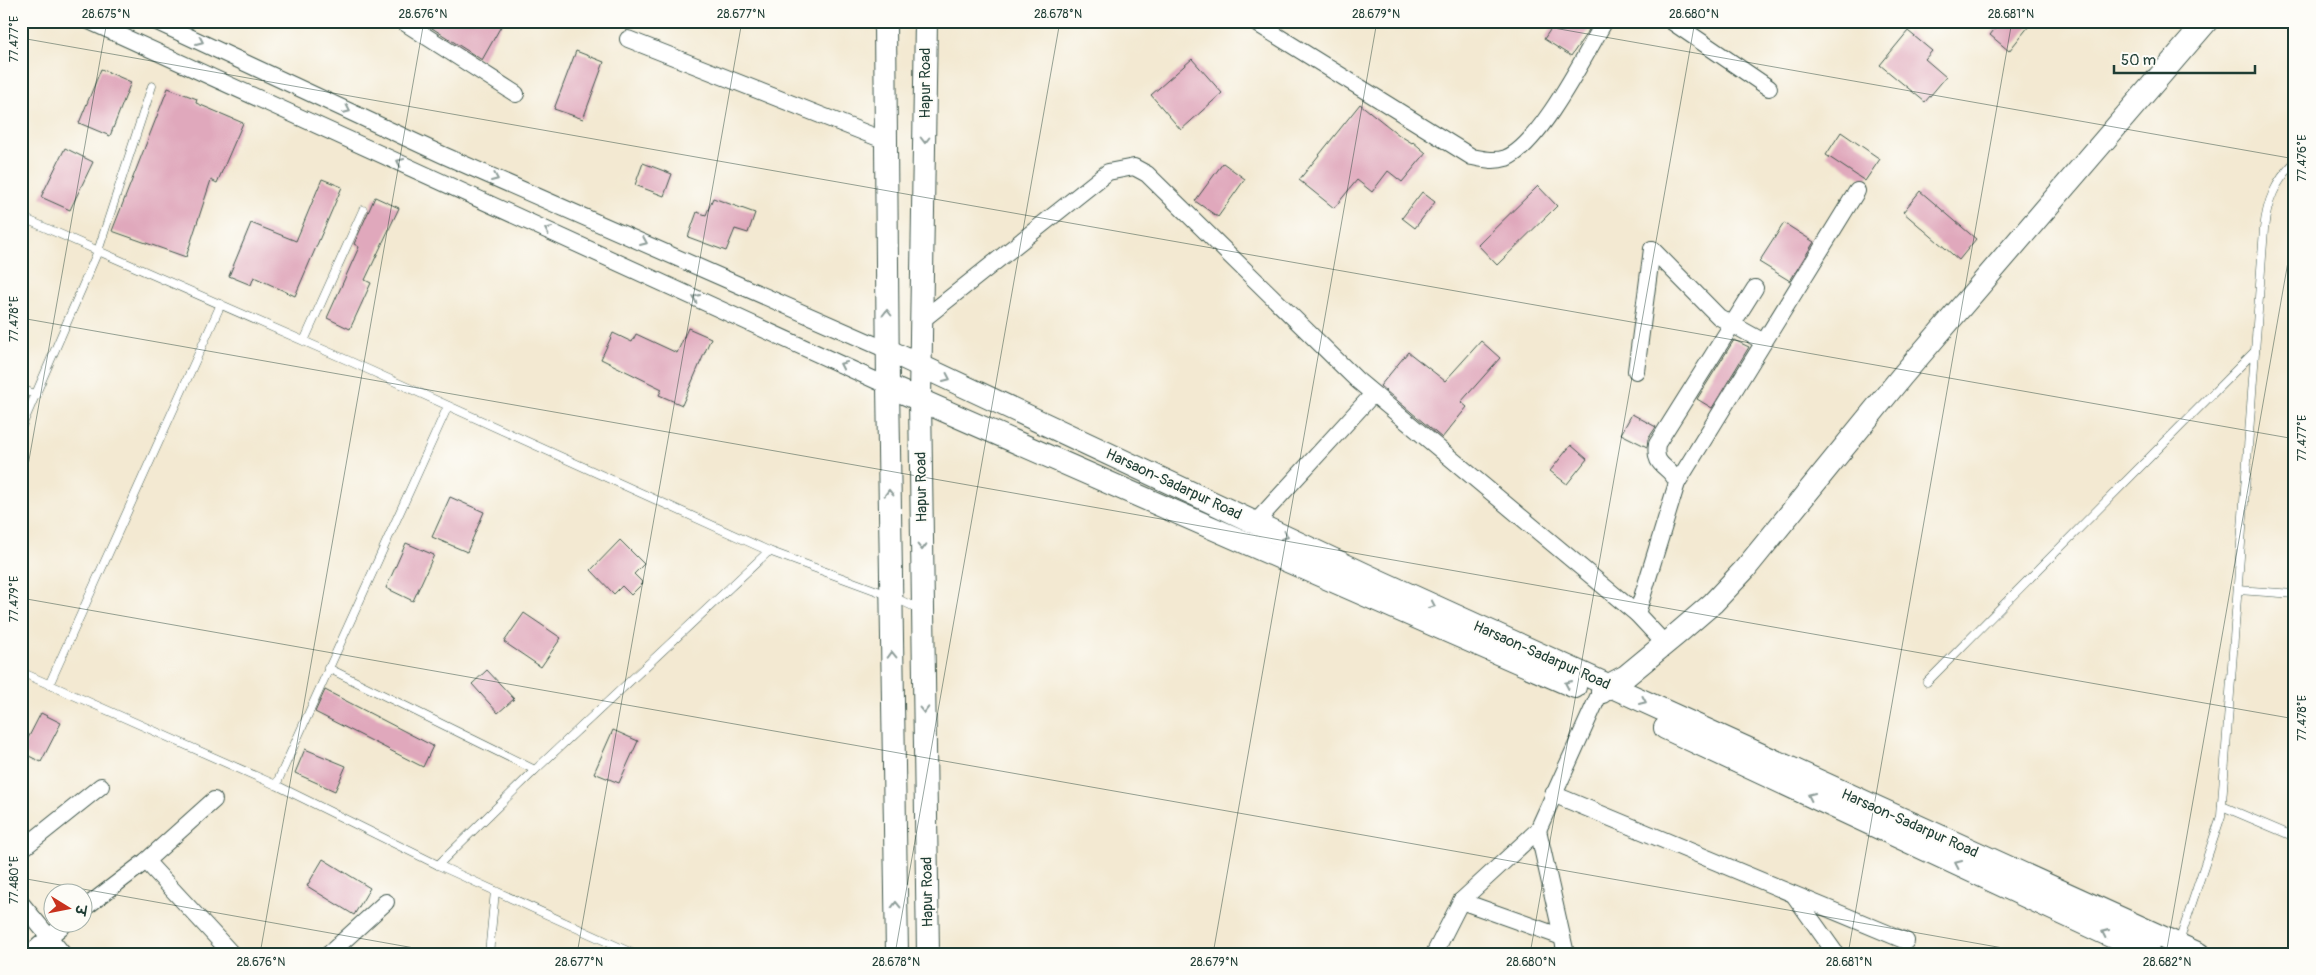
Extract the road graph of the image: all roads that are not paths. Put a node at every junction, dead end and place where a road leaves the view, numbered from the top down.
1 (89, 21) edge
2 (155, 21) edge
3 (885, 21) edge
4 (926, 21) edge
5 (1253, 21) edge
6 (1605, 21) edge
7 (1671, 21) edge
8 (2207, 21) edge
9 (409, 23) edge
10 (628, 39) dead end
11 (152, 86) dead end
12 (1769, 88) dead end
13 (516, 94) dead end
14 (886, 141) junction
15 (2295, 162) edge
16 (1857, 192) dead end
17 (363, 210) dead end
18 (21, 217) edge
19 (98, 251) junction
20 (1755, 288) dead end
21 (221, 304) junction
22 (921, 321) junction
23 (1732, 324) junction
24 (304, 340) junction
25 (1764, 342) junction
26 (887, 350) junction
27 (2256, 351) junction
28 (921, 366) junction
29 (1636, 372) dead end
30 (888, 386) junction
31 (21, 389) edge
32 (1373, 394) junction
33 (37, 396) junction
34 (920, 400) junction
35 (448, 406) junction
36 (21, 428) edge
37 (1677, 483) junction
38 (1256, 522) junction
39 (770, 551) junction
40 (2238, 590) junction
41 (2295, 594) edge
42 (891, 596) junction
43 (922, 611) junction
44 (1637, 614) junction
45 (1665, 644) junction
46 (328, 668) junction
47 (21, 672) edge
48 (1926, 682) dead end
49 (49, 685) junction
50 (1603, 691) junction
51 (535, 770) junction
52 (101, 786) dead end
53 (276, 786) junction
54 (1553, 794) junction
55 (214, 800) dead end
56 (2222, 806) junction
57 (1538, 830) junction
58 (2295, 837) edge
59 (21, 850) edge
60 (146, 861) junction
61 (438, 865) junction
62 (495, 891) junction
63 (1794, 895) junction
64 (92, 902) edge
65 (386, 902) dead end
66 (1461, 902) junction
67 (21, 903) edge
68 (54, 932) edge
69 (49, 936) junction
70 (1562, 937) junction
71 (1906, 941) dead end
72 (2178, 944) junction
73 (29, 954) edge
74 (63, 954) edge
75 (232, 954) edge
76 (329, 954) edge
77 (489, 954) edge
78 (634, 954) edge
79 (897, 954) edge
80 (928, 954) edge
81 (1434, 954) edge
82 (1566, 954) edge
83 (1836, 954) edge
84 (2149, 954) edge
85 (2199, 954) edge

30 -> 1 street
2 -> 26 street
3 - 14 street, Hapur Road
4 -> 22 street, Hapur Road
5 - 6 street
7 - 12 street
8 - 45 street
9 - 13 street
10 - 14 street
11 - 19 lane
26 -> 14 street, Hapur Road
15 - 27 lane
16 - 25 street
17 - 24 lane
18 - 19 lane
19 - 21 lane
19 - 33 lane
20 - 23 street
21 - 24 lane
21 - 49 lane
22 - 28 street, Hapur Road
22 - 32 street
23 - 25 street
23 - 29 street
23 - 37 street
24 - 35 lane
25 - 37 street
26 - 28 street, Harsaon-Sadarpur Road
26 - 30 street, Hapur Road
27 - 40 lane
27 - 48 lane
28 - 34 street, Hapur Road
28 -> 38 street, Harsaon-Sadarpur Road
30 - 34 street, Harsaon-Sadarpur Road
42 -> 30 street, Hapur Road
31 - 33 lane
32 - 38 street
32 - 44 street
33 - 36 lane
34 -> 43 street, Hapur Road
50 -> 34 street, Harsaon-Sadarpur Road
35 - 39 lane
35 - 46 lane
37 - 44 street
38 -> 50 street, Harsaon-Sadarpur Road
39 - 42 lane
39 - 51 lane
40 - 41 lane
40 - 56 lane
42 - 43 lane
79 -> 42 street, Hapur Road
43 -> 80 street, Hapur Road
44 - 45 street
45 - 50 street
46 - 51 lane
46 - 53 lane
47 - 49 lane
49 - 53 lane
50 - 54 street
50 -> 72 street, Harsaon-Sadarpur Road
84 -> 50 street, Harsaon-Sadarpur Road
51 - 61 lane
52 - 59 street
53 - 61 lane
54 - 57 street
54 - 63 street
55 - 60 street
56 - 58 lane
56 - 72 lane
57 - 66 street
57 - 70 street
60 - 64 street
60 - 75 street
61 - 62 lane
62 - 77 lane
62 - 78 lane
63 - 71 street
63 - 83 street
65 - 76 street
66 - 70 street
66 - 81 street
67 - 69 street
68 - 69 street
69 - 73 street
69 - 74 street
70 - 82 street
72 - 85 street, Harsaon-Sadarpur Road

